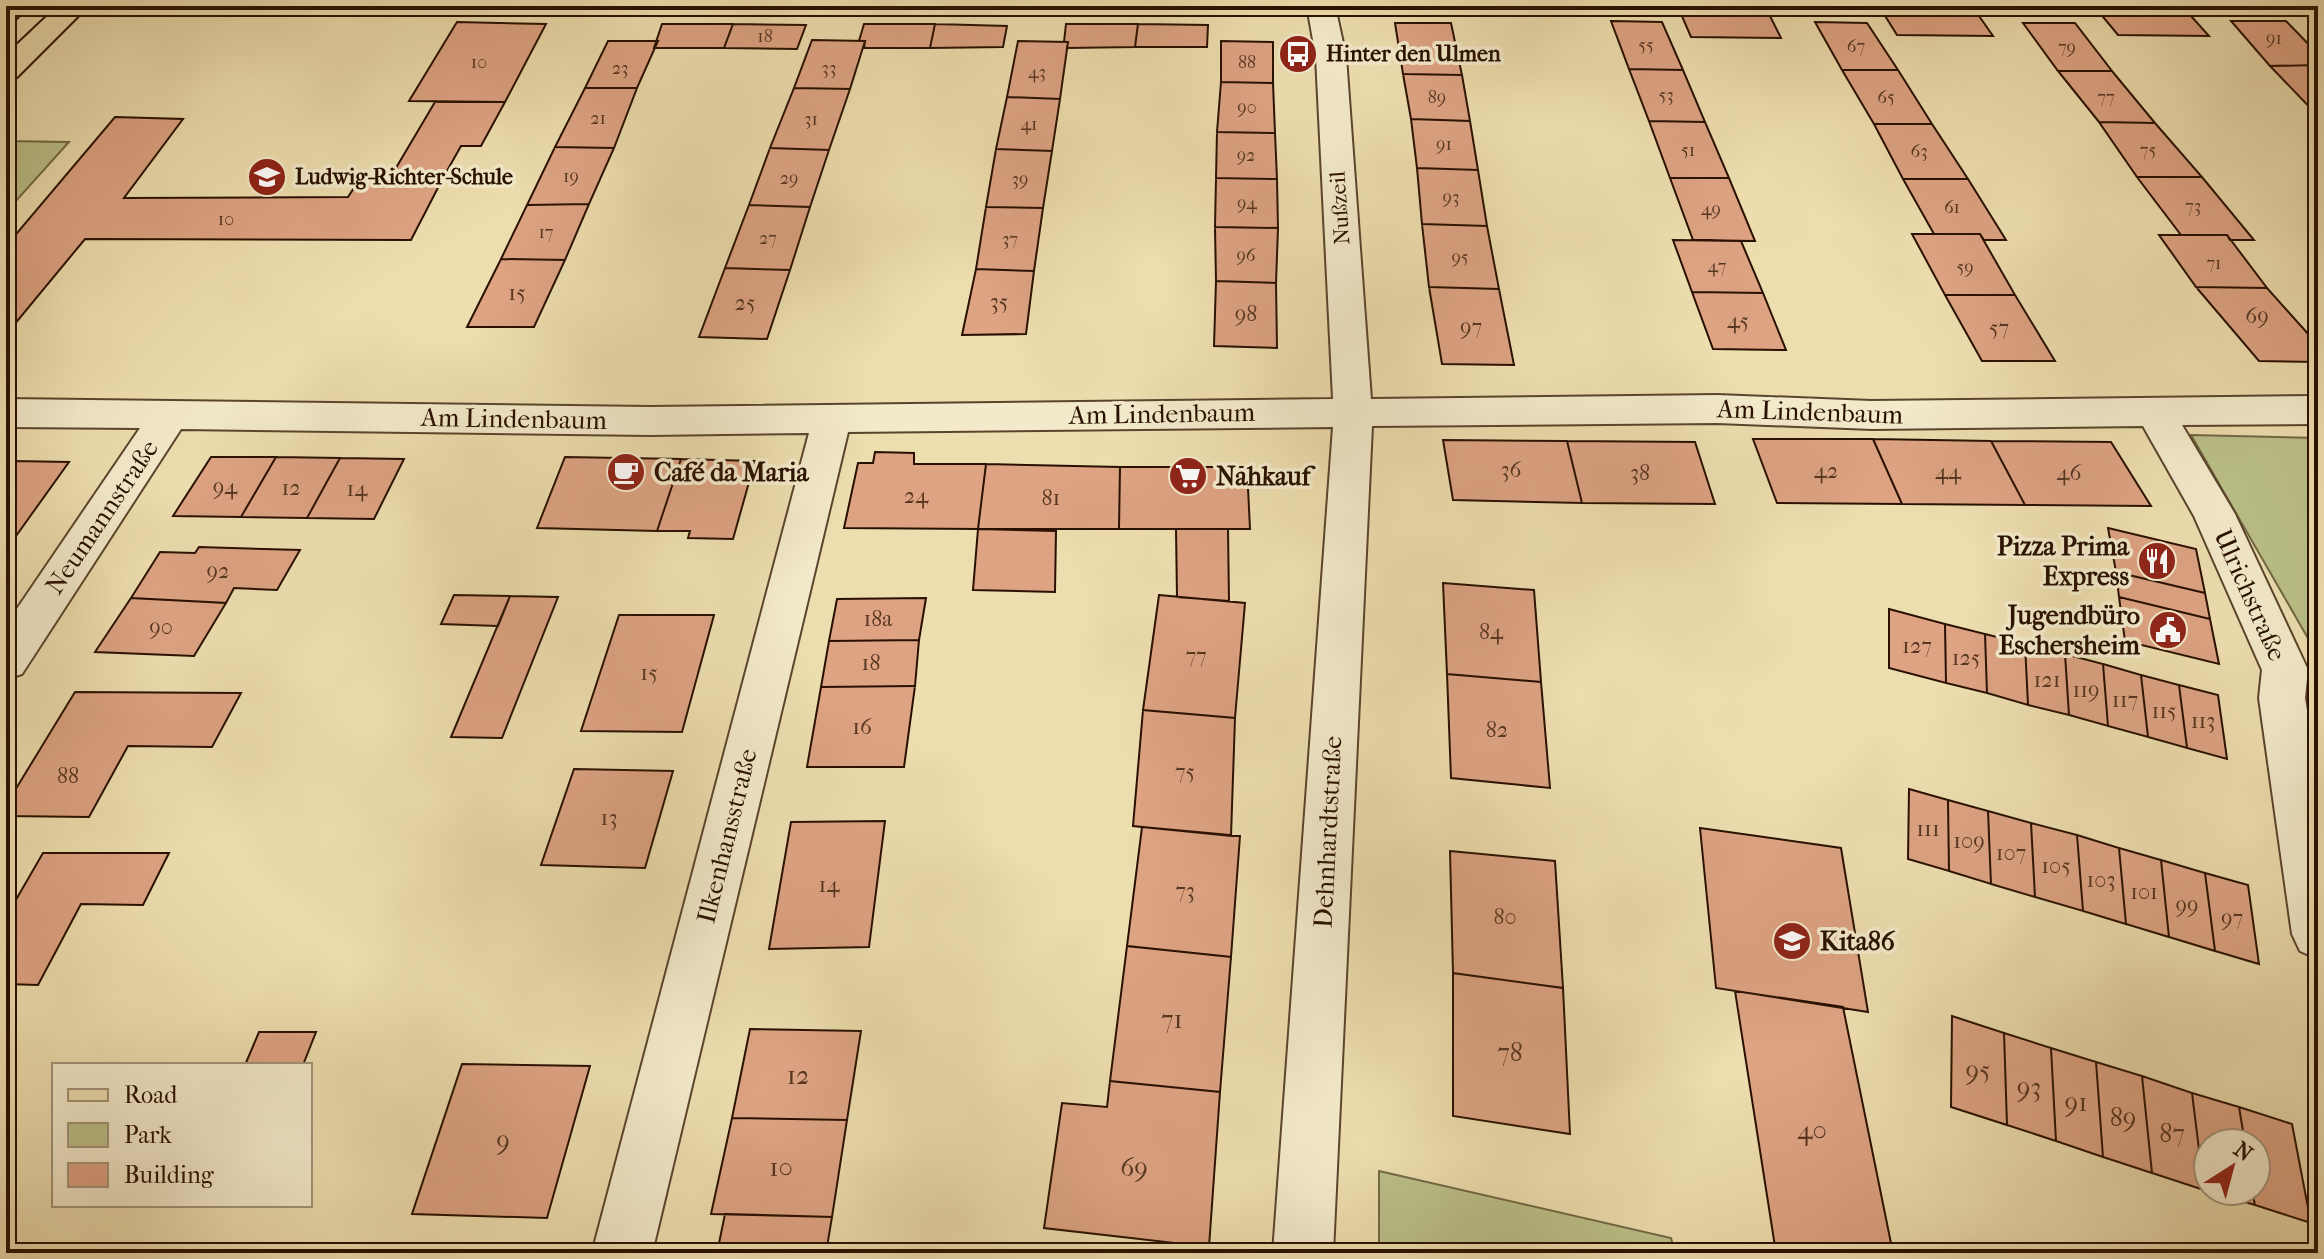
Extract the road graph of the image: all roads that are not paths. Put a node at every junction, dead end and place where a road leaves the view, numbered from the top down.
1 (39, 6) edge
2 (74, 6) edge
3 (1321, 6) edge
4 (40, 37) junction
5 (6, 71) edge
6 (2318, 410) edge
7 (1353, 412) junction
8 (6, 413) edge
9 (171, 413) junction
10 (2156, 414) junction
11 (832, 419) junction
12 (6, 661) edge
13 (2301, 674) edge
14 (2318, 934) edge
15 (622, 1253) edge
16 (1303, 1253) edge

1 - 4 main road
2 - 4 main road
3 - 7 street, Nußzeil
4 - 5 main road
6 - 10 street, Am Lindenbaum
7 - 10 street, Am Lindenbaum
7 - 11 street, Am Lindenbaum
7 - 16 street, Dehnhardtstraße
8 - 9 street, Am Lindenbaum
9 - 11 street, Am Lindenbaum
9 - 12 street, Neumannstraße
10 - 13 street, Ulrichstraße
11 - 15 street, Ilkenhansstraße
13 - 14 street, Ulrichstraße

